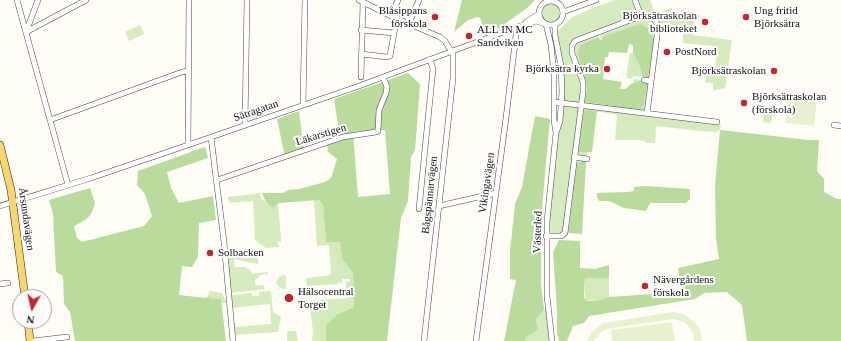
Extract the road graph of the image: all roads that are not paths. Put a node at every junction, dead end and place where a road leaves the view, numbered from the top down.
1 (17, 0) edge
2 (38, 0) edge
3 (86, 0) edge
4 (189, 0) edge
5 (247, 0) edge
6 (305, 0) edge
7 (398, 0) edge
8 (419, 0) edge
9 (596, 0) edge
10 (635, 0) edge
11 (361, 1) edge
12 (546, 1) edge
13 (557, 1) edge
14 (539, 14) junction
15 (563, 14) junction
16 (640, 16) junction
17 (394, 17) junction
18 (409, 23) junction
19 (546, 24) junction
20 (555, 24) junction
21 (517, 27) junction
22 (361, 30) junction
23 (26, 32) junction
24 (394, 33) junction
25 (452, 52) junction
26 (361, 54) junction
27 (430, 59) junction
28 (188, 71) junction
29 (361, 77) dead end
30 (384, 77) junction
31 (644, 80) dead end
32 (651, 81) junction
33 (554, 102) junction
34 (562, 103) junction
35 (304, 105) junction
36 (581, 105) junction
37 (647, 113) junction
38 (50, 120) junction
39 (717, 122) dead end
40 (245, 125) junction
41 (834, 125) dead end
42 (841, 126) edge
43 (556, 133) junction
44 (211, 137) junction
45 (0, 145) edge
46 (188, 145) junction
47 (574, 157) junction
48 (587, 159) dead end
49 (217, 180) junction
50 (68, 185) junction
51 (496, 194) junction
52 (13, 202) junction
53 (0, 206) edge
54 (438, 206) junction
55 (419, 209) dead end
56 (546, 236) junction
57 (8, 283) dead end
58 (0, 284) edge
59 (24, 289) edge
60 (30, 329) edge
61 (67, 337) dead end
62 (32, 341) edge
63 (233, 341) edge
64 (424, 341) edge
65 (476, 341) edge
66 (553, 341) edge

1 - 23 street
2 - 23 street
3 - 23 street
4 - 28 street
5 - 40 street
6 - 35 street
7 - 17 street
8 - 18 street
9 - 15 street
10 - 16 street
11 - 17 street
11 - 22 street
12 - 13 street
12 - 14 street
13 - 15 street
14 - 19 street
14 - 21 street, Sätragatan
15 - 20 street
16 - 32 street
16 - 36 street
17 - 18 street
17 - 24 street
18 - 25 street
19 - 20 street
19 - 21 street, Sätragatan
19 - 33 street, Västerled
20 - 34 street, Västerled
21 - 25 street, Sätragatan
21 - 51 street, Vikingavägen
22 - 24 street
22 - 26 street
23 - 38 street
24 - 26 street
25 - 27 street, Sätragatan
25 - 54 street, Bågspännarvägen
26 - 29 street
27 - 30 street, Sätragatan
27 - 55 street
28 - 38 street
28 - 46 street
30 - 35 street, Sätragatan
30 - 49 street, Läkarstigen
31 - 32 street
32 - 37 street
33 - 34 street
33 - 43 street, Västerled
34 - 36 street
34 - 43 street, Västerled
35 - 40 street, Sätragatan
36 - 37 street
36 - 47 street
37 - 39 street
38 - 50 street
40 - 44 street, Sätragatan
41 - 42 street
43 - 56 street, Västerled
44 - 46 street, Sätragatan
44 - 49 street
45 - 52 main road, Årsundavägen
46 - 50 street, Sätragatan
47 - 48 street
47 - 56 street
49 - 63 street
50 - 52 street, Sätragatan
51 - 54 street
51 - 65 street, Vikingavägen
52 - 53 street, Sätragatan
52 - 59 main road, Årsundavägen
54 - 64 street, Bågspännarvägen
56 - 66 street, Västerled
57 - 58 street
60 - 62 main road
61 - 62 street

